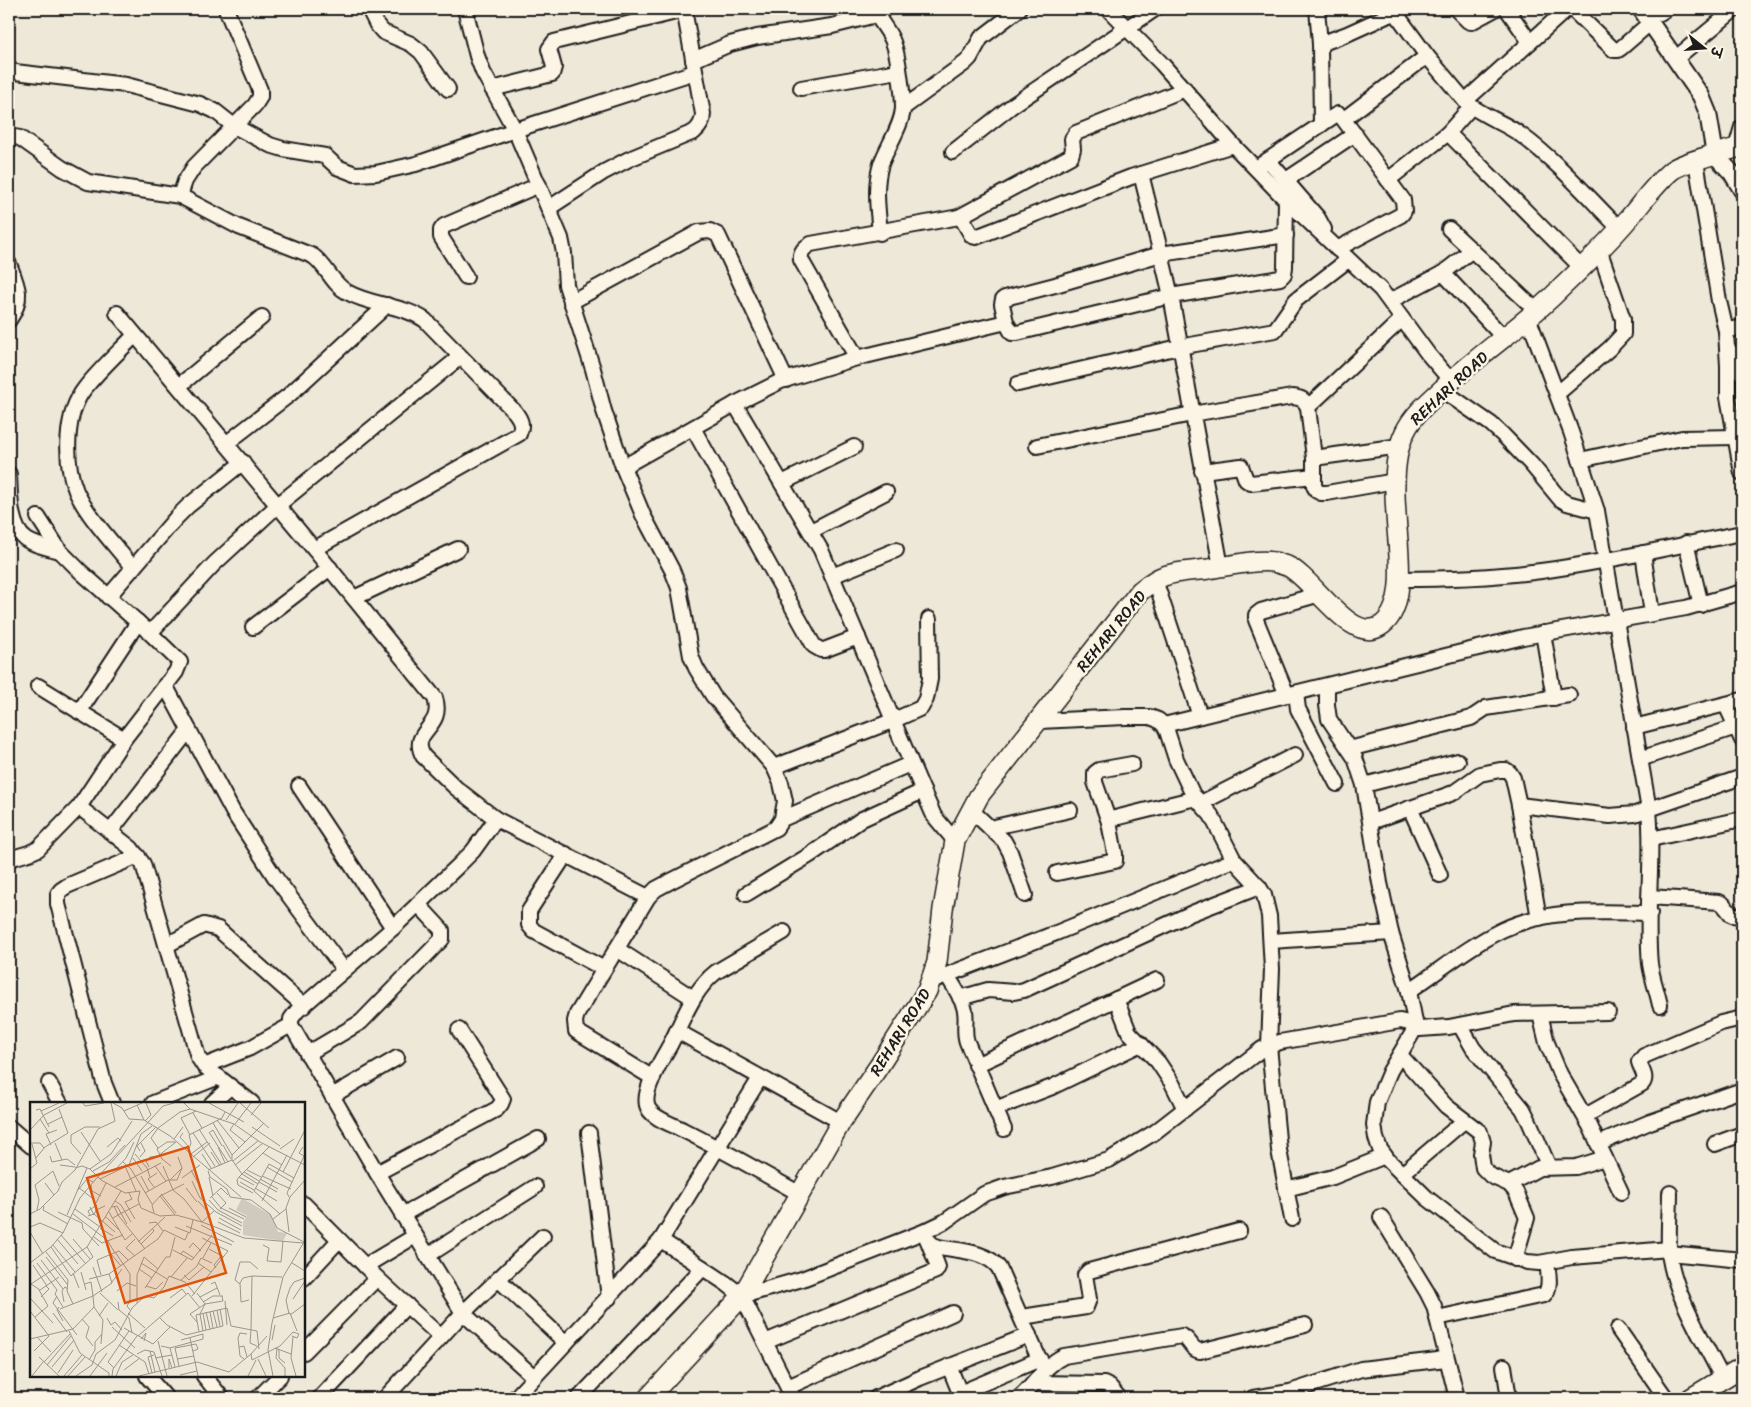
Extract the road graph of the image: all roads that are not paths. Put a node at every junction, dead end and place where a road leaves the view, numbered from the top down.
1 (226, 9) edge
2 (369, 9) edge
3 (465, 9) edge
4 (684, 9) edge
5 (1019, 9) edge
6 (1108, 9) edge
7 (1155, 9) edge
8 (1317, 9) edge
9 (1368, 9) edge
10 (1456, 9) edge
11 (1495, 9) edge
12 (1507, 9) edge
13 (1567, 9) edge
14 (1572, 9) edge
15 (1641, 9) edge
16 (1735, 9) edge
17 (1399, 10) edge
18 (879, 11) edge
19 (1659, 15) edge
20 (1372, 23) junction
21 (1127, 28) junction
22 (1530, 42) junction
23 (1320, 44) junction
24 (1427, 56) junction
25 (1675, 59) junction
26 (694, 66) junction
27 (9, 68) edge
28 (898, 71) junction
29 (801, 88) dead end
30 (1184, 89) junction
31 (448, 90) dead end
32 (492, 90) junction
33 (1468, 104) junction
34 (903, 108) junction
35 (1344, 119) junction
36 (1321, 125) junction
37 (234, 126) junction
38 (1742, 127) edge
39 (515, 130) junction
40 (1448, 133) junction
41 (1355, 134) junction
42 (9, 136) edge
43 (1234, 145) junction
44 (1739, 147) edge
45 (953, 152) dead end
46 (1716, 155) junction
47 (1696, 161) junction
48 (1262, 164) junction
49 (1141, 174) junction
50 (1286, 180) junction
51 (1388, 180) junction
52 (539, 185) junction
53 (1742, 190) edge
54 (180, 196) junction
55 (1286, 200) junction
56 (550, 208) junction
57 (959, 218) junction
58 (1619, 228) junction
59 (1450, 229) dead end
60 (880, 233) junction
61 (1286, 235) junction
62 (1333, 245) junction
63 (1472, 250) junction
64 (1598, 250) junction
65 (1161, 254) junction
66 (1348, 260) junction
67 (9, 264) edge
68 (1582, 267) junction
69 (1443, 273) junction
70 (466, 276) dead end
71 (1171, 296) junction
72 (1390, 301) junction
73 (571, 302) junction
74 (387, 305) junction
75 (117, 313) dead end
76 (1532, 314) junction
77 (262, 318) dead end
78 (1402, 319) junction
79 (9, 320) edge
80 (1006, 322) junction
81 (1742, 326) edge
82 (1726, 331) junction
83 (135, 335) junction
84 (1504, 338) junction
85 (1727, 346) junction
86 (1179, 347) junction
87 (460, 356) junction
88 (857, 358) junction
89 (1742, 374) edge
90 (786, 380) junction
91 (1018, 384) dead end
92 (179, 386) junction
93 (1446, 386) junction
94 (1557, 394) junction
95 (734, 404) junction
96 (1308, 406) junction
97 (1192, 414) junction
98 (694, 428) junction
99 (1736, 437) junction
100 (227, 443) junction
101 (1037, 446) dead end
102 (1400, 446) junction
103 (854, 447) dead end
104 (1314, 458) junction
105 (1580, 460) junction
106 (243, 462) junction
107 (623, 467) junction
108 (1202, 471) junction
109 (1742, 473) edge
110 (9, 474) edge
111 (1314, 476) junction
112 (1395, 481) junction
113 (782, 483) junction
114 (886, 492) dead end
115 (278, 506) junction
116 (1597, 511) junction
117 (38, 518) dead end
118 (811, 531) junction
119 (1742, 532) edge
120 (1686, 544) junction
121 (314, 549) junction
122 (458, 550) dead end
123 (896, 550) dead end
124 (60, 551) junction
125 (1643, 553) junction
126 (1605, 560) junction
127 (1221, 567) junction
128 (133, 568) junction
129 (330, 568) junction
130 (832, 576) junction
131 (1400, 579) junction
132 (1155, 580) junction
133 (1742, 592) edge
134 (1320, 594) junction
135 (108, 597) junction
136 (354, 598) junction
137 (1701, 605) junction
138 (1652, 614) junction
139 (929, 619) dead end
140 (1615, 619) junction
141 (138, 622) junction
142 (253, 627) dead end
143 (150, 632) junction
144 (1543, 633) junction
145 (858, 637) junction
146 (165, 685) junction
147 (38, 686) dead end
148 (1327, 686) junction
149 (1291, 694) junction
150 (1569, 695) dead end
151 (1554, 698) junction
152 (1742, 700) edge
153 (1726, 705) junction
154 (79, 712) junction
155 (1200, 716) junction
156 (892, 721) junction
157 (1039, 721) junction
158 (1164, 725) junction
159 (1634, 727) junction
160 (1736, 727) junction
161 (189, 730) junction
162 (124, 739) junction
163 (1742, 740) edge
164 (1349, 748) junction
165 (1295, 755) dead end
166 (1640, 759) junction
167 (1458, 761) dead end
168 (910, 764) junction
169 (1132, 764) dead end
170 (774, 767) junction
171 (1742, 777) edge
172 (1337, 784) dead end
173 (1364, 785) junction
174 (299, 786) dead end
175 (923, 791) junction
176 (1198, 801) junction
177 (1519, 806) junction
178 (80, 807) junction
179 (1410, 808) junction
180 (972, 810) junction
181 (1070, 810) dead end
182 (1649, 810) junction
183 (496, 819) junction
184 (1742, 819) edge
185 (782, 820) junction
186 (1110, 822) junction
187 (1371, 822) junction
188 (990, 828) junction
189 (110, 832) junction
190 (1651, 839) junction
191 (955, 841) junction
192 (566, 854) junction
193 (138, 856) junction
194 (9, 859) edge
195 (1234, 860) junction
196 (1057, 873) dead end
197 (1440, 874) dead end
198 (1259, 887) junction
199 (746, 894) dead end
200 (1025, 895) dead end
201 (648, 897) junction
202 (1650, 897) junction
203 (418, 904) junction
204 (1650, 913) junction
205 (1742, 916) edge
206 (1538, 918) junction
207 (393, 928) junction
208 (784, 932) dead end
209 (1391, 933) junction
210 (1271, 941) junction
211 (167, 945) junction
212 (618, 949) junction
213 (604, 969) junction
214 (344, 970) junction
215 (939, 978) junction
216 (1157, 980) dead end
217 (1409, 991) junction
218 (693, 998) junction
219 (960, 998) junction
220 (1116, 999) junction
221 (1660, 1005) dead end
222 (304, 1006) junction
223 (1608, 1012) dead end
224 (1540, 1014) junction
225 (1742, 1018) edge
226 (291, 1025) junction
227 (1460, 1025) junction
228 (1416, 1027) junction
229 (459, 1030) dead end
230 (677, 1031) junction
231 (1141, 1044) junction
232 (1269, 1046) junction
233 (307, 1054) junction
234 (1400, 1055) junction
235 (397, 1058) dead end
236 (976, 1065) junction
237 (204, 1066) junction
238 (218, 1077) junction
239 (652, 1078) junction
240 (760, 1078) junction
241 (49, 1083) dead end
242 (230, 1087) junction
243 (1742, 1090) edge
244 (332, 1096) junction
245 (59, 1102) edge
246 (112, 1102) edge
247 (156, 1102) edge
248 (213, 1102) edge
249 (251, 1102) edge
250 (1185, 1108) junction
251 (995, 1109) junction
252 (1585, 1116) junction
253 (1464, 1121) junction
254 (841, 1122) junction
255 (9, 1127) edge
256 (1004, 1129) dead end
257 (589, 1133) dead end
258 (1742, 1134) edge
259 (538, 1139) dead end
260 (1598, 1144) junction
261 (1715, 1144) dead end
262 (30, 1145) edge
263 (718, 1147) junction
264 (1385, 1156) junction
265 (1605, 1158) junction
266 (1549, 1167) junction
267 (376, 1174) junction
268 (1402, 1174) junction
269 (1509, 1184) junction
270 (535, 1187) dead end
271 (1286, 1189) junction
272 (1621, 1192) dead end
273 (1670, 1193) dead end
274 (800, 1194) junction
275 (305, 1207) edge
276 (402, 1215) junction
277 (1381, 1217) dead end
278 (1292, 1219) dead end
279 (1239, 1231) dead end
280 (415, 1236) junction
281 (543, 1236) dead end
282 (926, 1236) junction
283 (339, 1240) junction
284 (661, 1240) junction
285 (1669, 1251) junction
286 (427, 1256) junction
287 (1514, 1259) junction
288 (1742, 1260) edge
289 (1547, 1262) junction
290 (365, 1266) junction
291 (703, 1268) junction
292 (305, 1277) edge
293 (377, 1278) junction
294 (498, 1279) junction
295 (742, 1296) junction
296 (609, 1298) junction
297 (407, 1306) junction
298 (463, 1313) junction
299 (953, 1313) dead end
300 (1022, 1317) junction
301 (1437, 1318) junction
302 (1305, 1326) dead end
303 (1618, 1329) dead end
304 (1029, 1335) junction
305 (441, 1337) junction
306 (765, 1342) junction
307 (566, 1343) junction
308 (305, 1351) edge
309 (1446, 1359) junction
310 (1042, 1364) junction
311 (949, 1366) junction
312 (1504, 1366) dead end
313 (1742, 1367) edge
314 (148, 1377) edge
315 (205, 1377) edge
316 (279, 1377) edge
317 (534, 1377) junction
318 (1723, 1380) junction
319 (1035, 1384) junction
320 (791, 1393) edge
321 (1290, 1395) edge
322 (961, 1396) edge
323 (1701, 1396) edge
324 (166, 1398) edge
325 (222, 1398) edge
326 (258, 1398) edge
327 (320, 1398) edge
328 (386, 1398) edge
329 (515, 1398) edge
330 (579, 1398) edge
331 (648, 1398) edge
332 (876, 1398) edge
333 (1019, 1398) edge
334 (1119, 1398) edge
335 (1253, 1398) edge
336 (1456, 1398) edge
337 (1509, 1398) edge
338 (1666, 1398) edge

1 - 37 street
2 - 31 street
3 - 32 street
4 - 26 street
4 - 32 street
5 - 34 street
6 - 21 street
7 - 21 street
8 - 23 street
9 - 20 street
10 - 11 street
12 - 22 street
13 - 22 street
14 - 19 street
15 - 19 street
16 - 25 street
17 - 20 street
17 - 24 street
18 - 26 street
18 - 28 street
19 - 25 street
20 - 23 street
21 - 30 street
21 - 45 street
22 - 33 street
23 - 36 street
24 - 33 street
24 - 35 street
25 - 46 street
26 - 39 street
26 - 56 street
27 - 37 street
28 - 29 street
28 - 34 street
30 - 43 street
30 - 57 street
32 - 39 street
33 - 40 street
33 - 58 street
34 - 60 street
35 - 36 street
35 - 41 street
36 - 48 street
37 - 39 street
37 - 54 street
38 - 44 street
39 - 52 street
40 - 51 street
40 - 68 street
41 - 50 street
41 - 51 street
42 - 54 street
43 - 48 street
43 - 49 street
44 - 46 main road, REHARI ROAD
46 - 47 main road, REHARI ROAD
46 - 53 street
47 - 58 main road, REHARI ROAD
47 - 82 street
48 - 50 street
48 - 55 street
49 - 57 street
49 - 65 street
50 - 62 street
51 - 62 street
52 - 56 street
52 - 70 street
54 - 74 street
55 - 61 street
55 - 62 street
56 - 73 street
57 - 60 street
58 - 64 main road, REHARI ROAD
59 - 63 street
60 - 88 street
61 - 65 street
61 - 71 street
62 - 66 street
63 - 69 street
63 - 76 street
64 - 68 main road, REHARI ROAD
64 - 94 street
65 - 71 street
65 - 80 street
66 - 72 street
66 - 86 street
67 - 79 street
68 - 76 main road, REHARI ROAD
69 - 72 street
69 - 84 street
71 - 80 street
71 - 86 street
72 - 78 street
73 - 90 street
73 - 107 street
74 - 87 street
74 - 100 street
75 - 83 street
76 - 84 main road, REHARI ROAD
76 - 94 street
77 - 92 street
78 - 93 street
78 - 96 street
80 - 88 street
81 - 82 street
82 - 85 street
83 - 92 street
83 - 128 street
84 - 93 main road, REHARI ROAD
85 - 89 street
85 - 99 street
86 - 91 street
86 - 97 street
87 - 115 street
87 - 121 street
88 - 90 street
90 - 95 street
92 - 100 street
93 - 102 main road, REHARI ROAD
93 - 116 street
94 - 105 street
95 - 98 street
95 - 113 street
96 - 97 street
96 - 104 street
97 - 101 street
97 - 108 street
98 - 107 street
98 - 145 street
99 - 105 street
99 - 109 street
100 - 106 street
102 - 104 street
102 - 112 main road, REHARI ROAD
103 - 113 street
104 - 111 street
105 - 116 street
106 - 115 street
106 - 128 street
107 - 170 street
108 - 111 street
108 - 127 street
110 - 124 street
111 - 112 street
112 - 131 main road, REHARI ROAD
113 - 118 street
114 - 118 street
115 - 121 street
115 - 143 street
116 - 126 street
117 - 124 street
118 - 130 street
119 - 120 street
120 - 125 street
120 - 137 street
121 - 129 street
122 - 136 street
123 - 130 street
124 - 135 street
125 - 126 street
125 - 138 street
126 - 131 street
126 - 140 street
127 - 132 main road, REHARI ROAD
127 - 134 main road, REHARI ROAD
128 - 135 street
129 - 136 street
129 - 142 street
130 - 145 street
131 - 134 main road, REHARI ROAD
132 - 155 street
132 - 157 main road, REHARI ROAD
133 - 137 street
134 - 149 street
135 - 141 street
136 - 183 street
137 - 138 street
138 - 140 street
139 - 156 street
140 - 144 street
140 - 159 street
141 - 143 street
141 - 154 street
143 - 146 street
144 - 148 street
144 - 151 street
145 - 156 street
146 - 161 street
146 - 162 street
147 - 154 street
148 - 149 street
148 - 164 street
149 - 155 street
149 - 172 street
150 - 151 street
151 - 164 street
152 - 153 street
153 - 159 street
153 - 160 street
154 - 162 street
155 - 158 street
156 - 168 street
156 - 170 street
157 - 158 street
157 - 180 main road, REHARI ROAD
158 - 176 street
159 - 166 street
160 - 163 street
160 - 166 street
161 - 189 street
161 - 214 street
162 - 178 street
164 - 173 street
165 - 176 street
166 - 182 street
167 - 173 street
168 - 175 street
168 - 185 street
169 - 186 street
170 - 185 street
171 - 182 street
173 - 187 street
174 - 207 street
175 - 191 street
175 - 199 street
176 - 186 street
176 - 195 street
177 - 179 street
177 - 182 street
177 - 206 street
178 - 189 street
178 - 194 street
179 - 187 street
179 - 197 street
180 - 188 street
180 - 191 main road, REHARI ROAD
181 - 188 street
182 - 190 street
183 - 192 street
183 - 203 street
184 - 190 street
185 - 201 street
186 - 196 street
187 - 209 street
188 - 200 street
189 - 193 street
190 - 202 street
191 - 215 main road, REHARI ROAD
192 - 201 street
192 - 213 street
193 - 211 street
193 - 246 street
195 - 198 street
195 - 215 street
198 - 210 street
198 - 219 street
201 - 212 street
202 - 204 street
202 - 205 street
203 - 207 street
203 - 233 street
204 - 206 street
204 - 221 street
206 - 217 street
207 - 214 street
208 - 218 street
209 - 210 street
209 - 217 street
210 - 232 street
211 - 222 street
211 - 237 street
212 - 213 street
212 - 218 street
213 - 239 street
214 - 222 street
215 - 219 street
215 - 254 main road, REHARI ROAD
216 - 220 street
217 - 228 street
218 - 230 street
219 - 236 street
220 - 231 street
220 - 236 street
222 - 226 street
223 - 224 street
224 - 227 street
224 - 252 street
225 - 252 street
226 - 233 street
226 - 237 street
227 - 228 street
227 - 266 street
228 - 232 street
228 - 234 street
229 - 267 street
230 - 239 street
230 - 240 street
231 - 250 street
231 - 251 street
232 - 250 street
232 - 271 street
233 - 244 street
234 - 253 street
234 - 264 street
235 - 244 street
236 - 251 street
237 - 238 street
238 - 242 street
238 - 247 street
239 - 263 street
240 - 254 street
240 - 263 street
241 - 245 street
242 - 248 street
242 - 249 street
243 - 260 street
244 - 267 street
250 - 282 street
251 - 256 street
252 - 260 street
253 - 268 street
253 - 269 street
254 - 274 main road, REHARI ROAD
255 - 262 street
257 - 296 street
258 - 261 street
259 - 276 street
260 - 265 street
263 - 274 street
263 - 284 street
264 - 268 street
264 - 271 street
265 - 266 street
265 - 272 street
266 - 269 street
267 - 276 street
268 - 287 street
269 - 287 street
270 - 286 street
271 - 278 street
273 - 285 street
274 - 295 main road, REHARI ROAD
275 - 283 street
276 - 280 street
277 - 301 street
279 - 300 street
280 - 286 street
280 - 290 street
281 - 294 street
282 - 295 street
282 - 300 street
282 - 306 street
283 - 290 street
283 - 292 street
284 - 291 street
284 - 296 street
285 - 288 street
285 - 289 street
285 - 318 street
286 - 298 street
287 - 289 street
289 - 301 street
290 - 293 street
291 - 295 street
291 - 330 street
293 - 297 street
293 - 308 street
294 - 298 street
294 - 307 street
295 - 306 street
295 - 331 main road, REHARI ROAD
296 - 307 street
297 - 305 street
297 - 327 street
298 - 305 street
298 - 317 street
299 - 320 street
300 - 304 street
301 - 309 street
302 - 310 street
303 - 338 street
304 - 310 street
304 - 311 street
305 - 328 street
306 - 320 street
307 - 317 street
309 - 321 street
309 - 336 street
310 - 319 street
310 - 322 street
311 - 322 street
311 - 332 street
312 - 337 street
313 - 318 main road
314 - 324 street
315 - 325 street
316 - 326 street
317 - 329 street
318 - 323 main road
319 - 333 street
319 - 334 street
321 - 335 street

